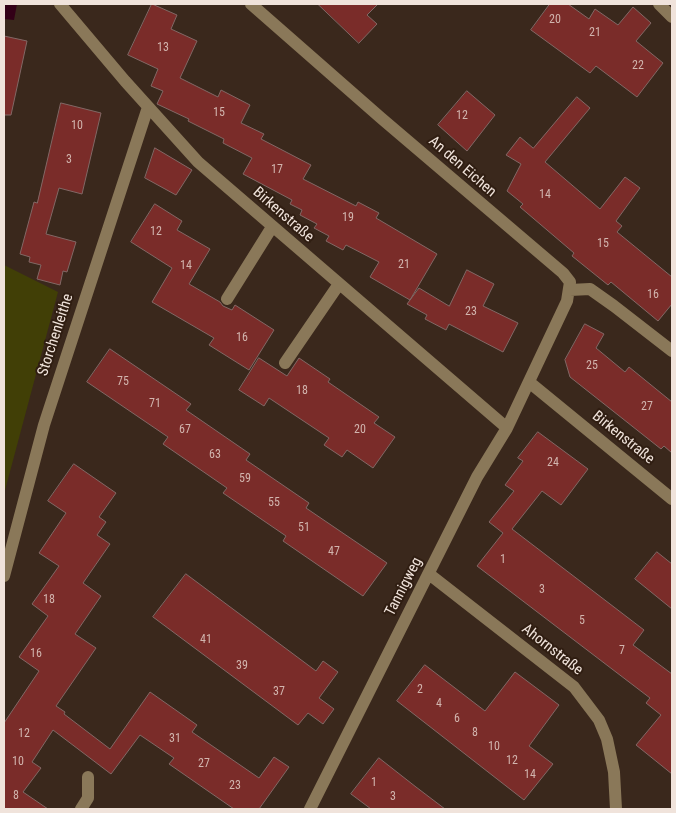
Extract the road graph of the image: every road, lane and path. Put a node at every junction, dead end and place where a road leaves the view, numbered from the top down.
1 (60, 4) edge
2 (251, 4) edge
3 (659, 4) edge
4 (672, 17) edge
5 (148, 108) junction
6 (272, 227) junction
7 (339, 284) junction
8 (570, 290) junction
9 (228, 299) dead end
10 (672, 351) edge
11 (285, 363) dead end
12 (529, 382) junction
13 (507, 428) junction
14 (672, 499) edge
15 (429, 574) junction
16 (4, 576) edge
17 (88, 777) dead end
18 (81, 809) edge
19 (310, 809) edge
20 (616, 809) edge

1 - 5 street, Birkenstraße
2 - 8 street, An den Eichen
3 - 4 street
5 - 6 street, Birkenstraße
5 - 16 street, Storchenleithe
6 - 7 street, Birkenstraße
6 - 9 street
7 - 11 street
7 - 13 street, Birkenstraße
8 - 10 street
8 - 12 street
12 - 13 street, Tannigweg
12 - 14 street, Birkenstraße
13 - 15 street, Tannigweg
15 - 19 street, Tannigweg
15 - 20 street, Ahornstraße
17 - 18 street

